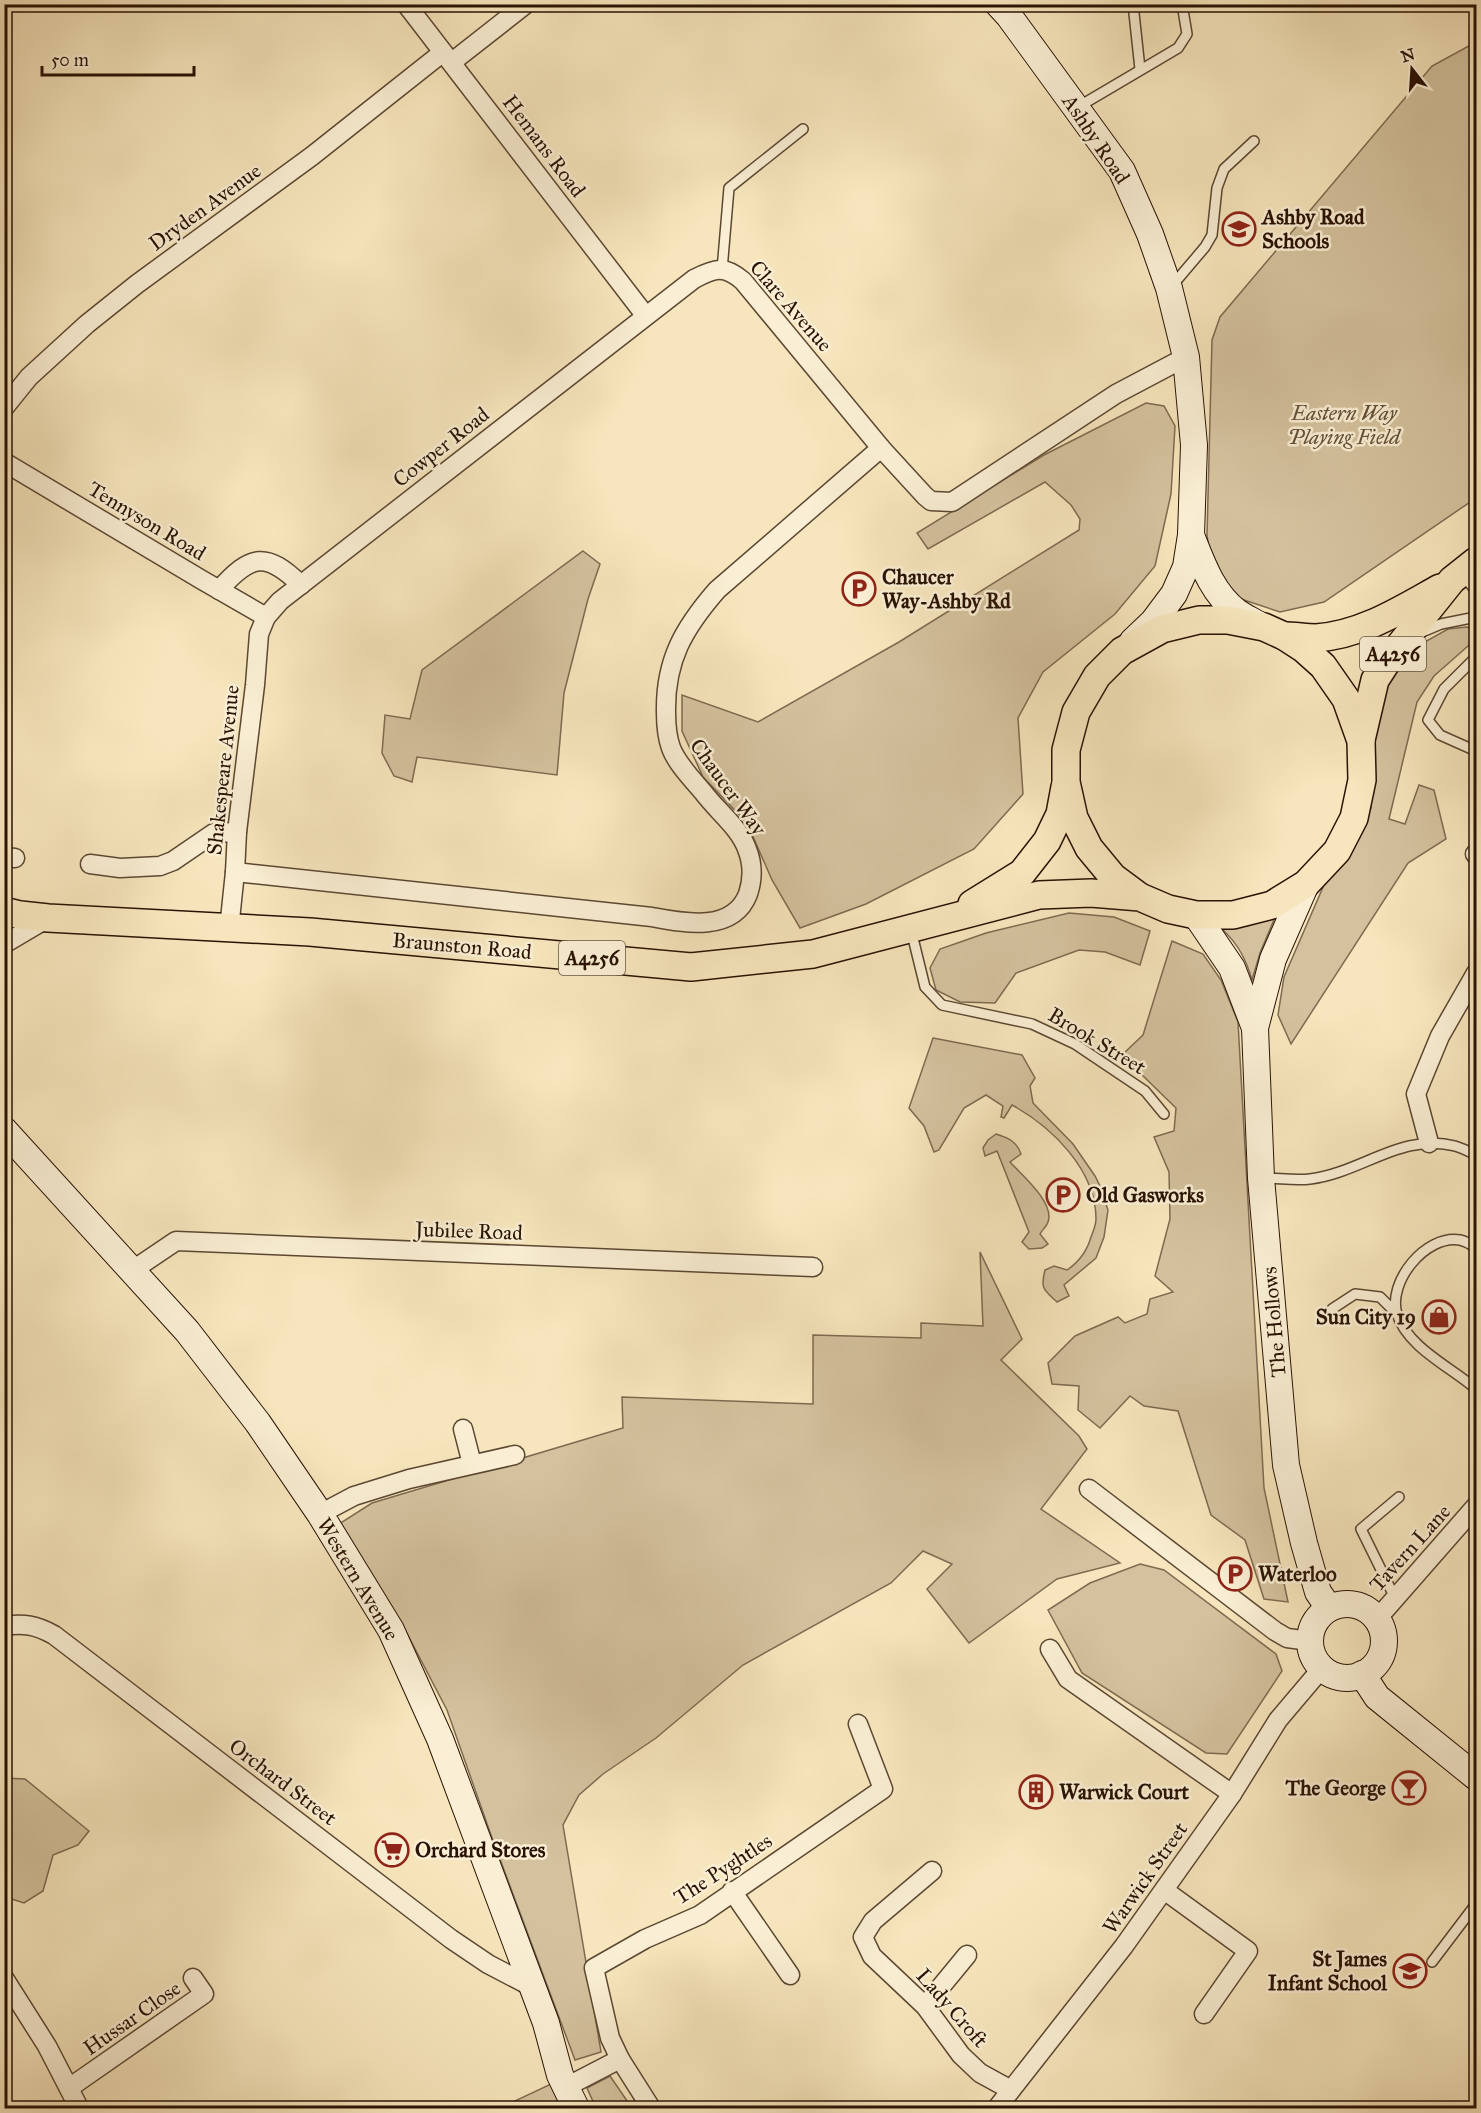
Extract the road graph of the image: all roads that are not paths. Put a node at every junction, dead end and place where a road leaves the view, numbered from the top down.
1 (406, 4) edge
2 (526, 4) edge
3 (998, 4) edge
4 (1133, 4) edge
5 (1182, 4) edge
6 (447, 57) junction
7 (1140, 69) junction
8 (1076, 108) junction
9 (802, 129) dead end
10 (1254, 141) dead end
11 (722, 270) junction
12 (1169, 288) junction
13 (645, 315) junction
14 (1186, 357) junction
15 (4, 408) edge
16 (881, 448) junction
17 (4, 462) edge
18 (1191, 535) junction
19 (1467, 574) edge
20 (301, 585) junction
21 (219, 590) junction
22 (266, 617) junction
23 (1476, 617) edge
24 (1274, 632) junction
25 (1406, 640) junction
26 (1122, 651) junction
27 (1476, 657) edge
28 (1360, 741) junction
29 (1476, 751) edge
30 (1066, 782) junction
31 (237, 832) junction
32 (90, 864) dead end
33 (236, 872) junction
34 (1306, 884) junction
35 (1140, 897) junction
36 (4, 911) edge
37 (1196, 915) junction
38 (950, 917) junction
39 (48, 918) junction
40 (229, 929) junction
41 (911, 930) junction
42 (4, 944) edge
43 (1476, 973) edge
44 (1255, 1028) junction
45 (1164, 1114) dead end
46 (4, 1130) edge
47 (1429, 1143) junction
48 (1476, 1155) edge
49 (1261, 1178) junction
50 (1476, 1248) edge
51 (813, 1267) dead end
52 (133, 1270) junction
53 (1332, 1309) dead end
54 (1397, 1314) junction
55 (1476, 1389) edge
56 (463, 1429) dead end
57 (515, 1455) dead end
58 (472, 1464) junction
59 (1089, 1490) dead end
60 (1400, 1497) dead end
61 (1476, 1506) edge
62 (320, 1514) junction
63 (1395, 1598) junction
64 (1329, 1608) junction
65 (1377, 1619) junction
66 (4, 1626) edge
67 (1310, 1641) junction
68 (1050, 1649) dead end
69 (1322, 1668) junction
70 (1362, 1674) junction
71 (858, 1724) dead end
72 (1476, 1776) edge
73 (1232, 1794) junction
74 (932, 1871) dead end
75 (1164, 1890) junction
76 (732, 1891) junction
77 (1476, 1904) edge
78 (967, 1954) dead end
79 (1432, 1962) dead end
80 (790, 1975) dead end
81 (4, 1978) edge
82 (193, 1978) dead end
83 (532, 1987) junction
84 (925, 2006) junction
85 (1204, 2014) dead end
86 (621, 2060) junction
87 (69, 2088) junction
88 (1011, 2090) junction
89 (571, 2098) edge
90 (79, 2109) edge
91 (651, 2109) edge
92 (997, 2109) edge

1 - 6 street, Hemans Road
2 - 6 street, Dryden Avenue
3 - 8 street, Ashby Road
4 - 7 lane
5 - 7 lane
6 - 13 street, Hemans Road
6 - 15 street, Dryden Avenue
7 - 8 lane
8 - 12 street, Ashby Road
9 - 11 lane
10 - 12 lane
11 - 13 street, Clare Avenue
11 - 16 street, Clare Avenue
12 - 14 street, Ashby Road
13 - 20 street, Cowper Road
14 - 16 street
14 - 18 street, Ashby Road
16 - 33 street, Chaucer Way
17 - 21 street, Tennyson Road
18 - 24 street, Ashby Road
18 - 26 street, Ashby Road
19 - 24 main road, A4256
19 - 25 main road, A4256
20 - 21 street
20 - 22 street, Cowper Road
21 - 22 street, Tennyson Road
22 - 31 street, Shakespeare Avenue
23 - 25 lane
24 - 26 main road
24 - 28 main road
25 - 28 main road, A4256
26 - 30 main road
27 - 29 lane
28 - 34 main road
30 - 35 main road
30 - 38 main road, Braunston Road / A4256
31 - 32 street
31 - 33 street, Shakespeare Avenue
33 - 40 street, Shakespeare Avenue
34 - 37 main road
34 - 44 street
35 - 37 main road
35 - 38 main road, Braunston Road / A4256
36 - 39 main road, Braunston Road
37 - 44 street
38 - 41 main road, Braunston Road / A4256
39 - 40 main road, Braunston Road
39 - 42 street
40 - 41 main road, Braunston Road / A4256
41 - 45 lane, Brook Street
43 - 47 street
44 - 49 street, The Hollows
46 - 52 street, Western Avenue
47 - 48 lane
47 - 49 lane
49 - 64 street, The Hollows
50 - 54 lane
51 - 52 street, Jubilee Road
52 - 62 street, Western Avenue
53 - 54 lane
54 - 55 lane
56 - 58 street
57 - 58 street
58 - 62 street
59 - 67 street
60 - 63 lane
61 - 63 street, Tavern Lane
62 - 83 street, Western Avenue
63 - 65 street, Tavern Lane
64 - 65 street
64 - 67 street
65 - 70 street
66 - 83 street, Orchard Street
67 - 69 street
68 - 73 street
69 - 70 street
69 - 73 street, Warwick Street
70 - 72 street
71 - 76 street, The Pyghtles
73 - 75 street, Warwick Street
74 - 84 street, Lady Croft
75 - 85 street
75 - 88 street, Warwick Street
76 - 80 street
76 - 86 street, The Pyghtles
77 - 79 lane
78 - 84 street
81 - 87 street
82 - 87 street, Hussar Close
83 - 89 street, Western Avenue
84 - 88 street, Lady Croft
86 - 89 street
86 - 91 street
87 - 90 street
88 - 92 street, Warwick Street

